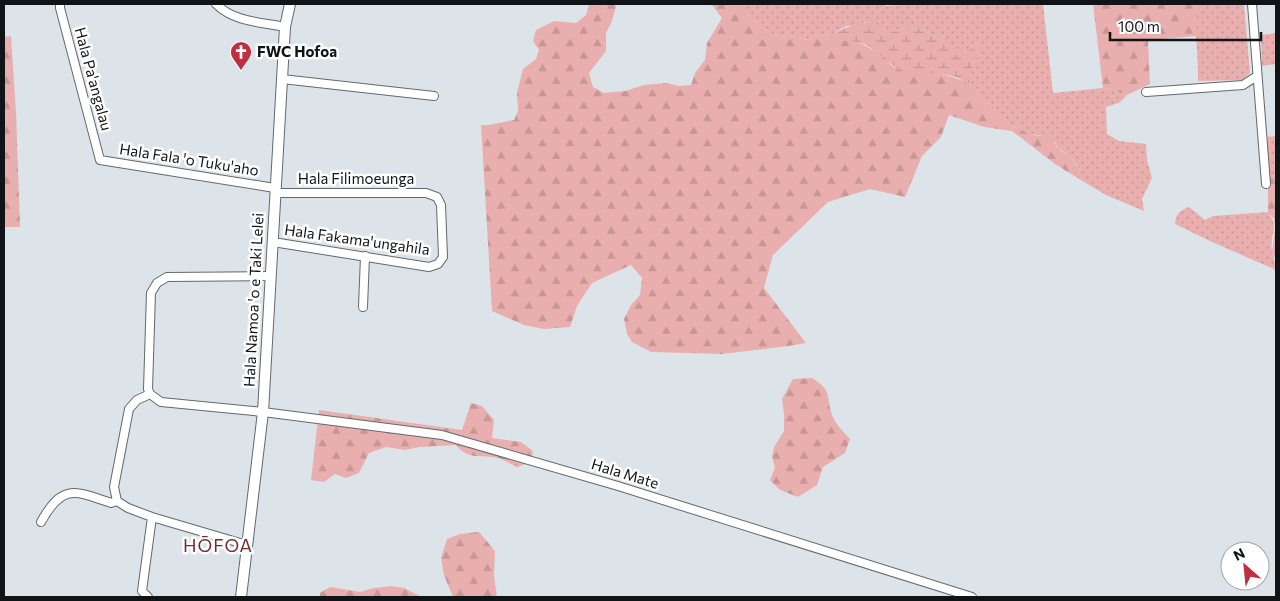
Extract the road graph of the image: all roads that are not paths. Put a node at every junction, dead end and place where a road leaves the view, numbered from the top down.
1 (60, 4) edge
2 (216, 4) edge
3 (290, 4) edge
4 (1252, 4) edge
5 (285, 27) junction
6 (1257, 76) junction
7 (282, 79) junction
8 (1146, 92) dead end
9 (434, 96) dead end
10 (100, 160) joint
11 (1266, 184) dead end
12 (275, 190) junction
13 (273, 242) junction
14 (365, 256) junction
15 (438, 264) joint
16 (270, 276) junction
17 (362, 307) dead end
18 (150, 394) junction
19 (263, 412) junction
20 (117, 500) junction
21 (152, 516) junction
22 (41, 522) dead end
23 (247, 545) junction
24 (148, 597) edge
25 (241, 597) edge
26 (972, 597) edge

1 - 10 street, Hala Pa'angalau
2 - 5 street
3 - 5 street, Hala Namoa 'o e Taki Lelei
4 - 6 street
5 - 7 street, Hala Namoa 'o e Taki Lelei
6 - 8 street
6 - 11 street
7 - 9 street
7 - 12 street, Hala Namoa 'o e Taki Lelei
10 - 12 street, Hala Fala 'o Tuku'aho
12 - 13 street, Hala Namoa 'o e Taki Lelei
12 - 15 street, Hala Filimoeunga
13 - 14 street, Hala Fakama'ungahila
13 - 16 street, Hala Namoa 'o e Taki Lelei
14 - 15 street, Hala Fakama'ungahila
14 - 17 street
16 - 18 street
16 - 19 street, Hala Namoa 'o e Taki Lelei
18 - 19 street, Hala Mate
18 - 20 street
19 - 23 street, Hala Namoa 'o e Taki Lelei
19 - 26 street, Hala Mate
20 - 21 street
20 - 22 street
21 - 23 street
21 - 24 street
23 - 25 street, Hala Namoa 'o e Taki Lelei

